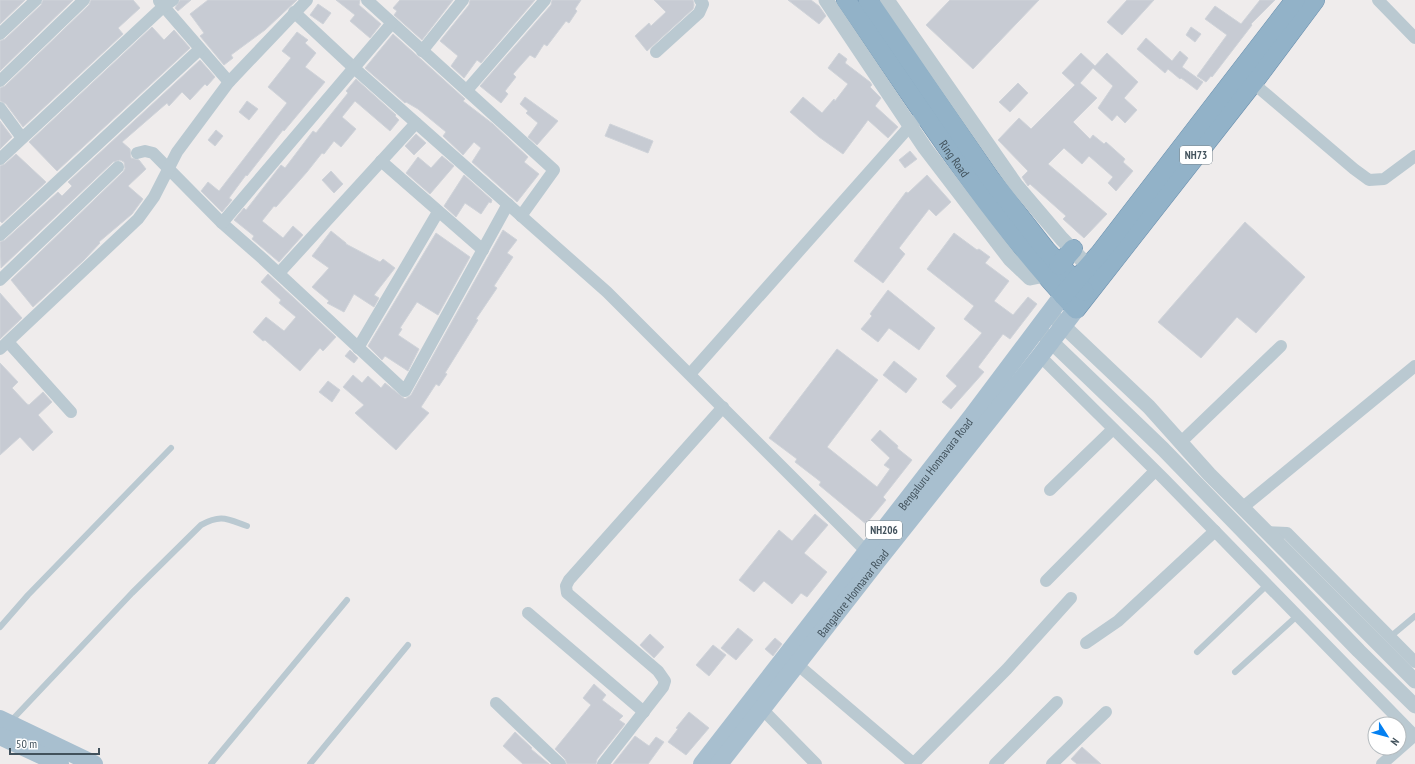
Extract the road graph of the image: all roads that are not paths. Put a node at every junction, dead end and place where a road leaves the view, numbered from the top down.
1 (36, 0) edge
2 (84, 0) edge
3 (306, 0) edge
4 (367, 0) edge
5 (462, 0) edge
6 (546, 0) edge
7 (700, 0) edge
8 (826, 0) edge
9 (846, 0) edge
10 (868, 0) edge
11 (886, 0) edge
12 (1295, 0) edge
13 (1315, 0) edge
14 (1378, 0) edge
15 (165, 2) edge
16 (294, 12) junction
17 (392, 23) junction
18 (0, 34) edge
19 (1415, 38) edge
20 (200, 49) junction
21 (422, 51) junction
22 (656, 52) dead end
23 (921, 63) junction
24 (354, 68) junction
25 (0, 82) edge
26 (229, 82) junction
27 (1253, 83) junction
28 (467, 90) junction
29 (0, 108) edge
30 (924, 113) junction
31 (416, 123) junction
32 (910, 126) junction
33 (22, 138) junction
34 (978, 146) junction
35 (137, 153) dead end
36 (1415, 156) edge
37 (0, 159) edge
38 (381, 161) junction
39 (118, 167) dead end
40 (168, 170) junction
41 (508, 204) junction
42 (438, 212) junction
43 (521, 216) junction
44 (222, 223) junction
45 (0, 235) edge
46 (1073, 249) junction
47 (483, 250) junction
48 (1088, 266) junction
49 (1052, 270) junction
50 (278, 273) junction
51 (0, 280) edge
52 (1075, 295) junction
53 (1057, 319) junction
54 (1038, 329) junction
55 (1051, 342) junction
56 (4, 346) edge
57 (1281, 346) dead end
58 (358, 348) junction
59 (1040, 356) junction
60 (1415, 366) edge
61 (690, 374) junction
62 (723, 407) junction
63 (71, 412) dead end
64 (1113, 429) junction
65 (1181, 442) junction
66 (171, 448) dead end
67 (1156, 471) junction
68 (1050, 490) dead end
69 (1242, 508) junction
70 (247, 526) dead end
71 (1215, 531) junction
72 (1266, 532) junction
73 (867, 552) junction
74 (1046, 581) dead end
75 (1267, 585) junction
76 (1071, 598) dead end
77 (347, 600) dead end
78 (528, 613) dead end
79 (1297, 616) junction
80 (1415, 616) edge
81 (0, 627) edge
82 (1390, 636) junction
83 (1086, 643) dead end
84 (408, 645) dead end
85 (1197, 652) dead end
86 (1415, 662) edge
87 (798, 666) junction
88 (1235, 672) dead end
89 (1415, 681) edge
90 (1057, 702) dead end
91 (496, 703) dead end
92 (1415, 706) edge
93 (762, 709) junction
94 (644, 712) junction
95 (1106, 712) dead end
96 (3, 726) edge
97 (1415, 735) edge
98 (60, 764) edge
99 (94, 764) edge
100 (212, 764) edge
101 (310, 764) edge
102 (560, 764) edge
103 (603, 764) edge
104 (702, 764) edge
105 (720, 764) edge
106 (816, 764) edge
107 (913, 764) edge
108 (995, 764) edge
109 (1052, 764) edge
110 (1382, 764) edge

1 - 18 street
2 - 25 street
3 - 16 street
4 - 17 street
5 - 21 street
6 - 28 street
7 - 22 street
8 - 32 street
9 - 30 highway, Ring Road
10 - 23 highway, Ring Road
11 - 23 street
12 - 48 highway, NH73
13 - 27 highway, NH73
14 - 19 street
15 - 20 street
15 - 33 street
16 - 24 street
16 - 26 street
17 - 21 street
17 - 24 street
20 - 26 street
20 - 45 street
21 - 28 street
23 - 34 highway, Ring Road
24 - 31 street
24 - 44 street
26 - 40 street
27 - 36 street
27 - 52 highway, NH73
28 - 43 street
29 - 33 street
30 - 32 street
30 - 49 highway, Ring Road
31 - 38 street
31 - 41 street
32 - 49 street
32 - 61 street
33 - 37 street
34 - 46 street
34 - 49 highway, Ring Road
35 - 40 street
38 - 42 street
38 - 50 street
39 - 51 street
40 - 44 street
40 - 56 street
41 - 43 street
41 - 47 street
42 - 47 street
42 - 58 street
43 - 61 street
44 - 50 street
46 - 48 street
46 - 49 highway
47 - 58 street
48 - 52 highway, NH73
49 - 52 highway, Ring Road
50 - 58 street
52 - 53 main road, Bangalore Honnavar Road / NH206
53 - 54 main road, Bengaluru Honnavara Road / NH206
53 - 55 main road, Bangalore Honnavar Road / NH206
53 - 65 street
54 - 55 street
54 - 73 main road, Bengaluru Honnavara Road / NH206
55 - 59 main road, Bangalore Honnavar Road / NH206
55 - 92 street
56 - 63 street
57 - 65 street
59 - 64 street
59 - 87 main road, Bangalore Honnavar Road / NH206
60 - 69 street
61 - 62 street
62 - 73 street
62 - 94 street
64 - 67 street
64 - 68 street
65 - 69 street
66 - 81 lane
67 - 71 street
67 - 74 street
69 - 72 street
70 - 96 lane
71 - 75 street
71 - 83 street
72 - 82 street
72 - 89 street
73 - 104 main road, Bengaluru Honnavara Road / NH206
75 - 79 street
75 - 85 lane
76 - 107 street
77 - 100 lane
78 - 94 street
79 - 88 lane
79 - 97 street
80 - 82 lane
82 - 86 street
84 - 101 lane
87 - 93 main road, Bangalore Honnavar Road / NH206
87 - 107 street
90 - 108 street
91 - 102 street
93 - 105 main road, Bangalore Honnavar Road / NH206
93 - 106 street
94 - 103 street
95 - 109 street
96 - 98 main road
96 - 99 main road
97 - 110 street

